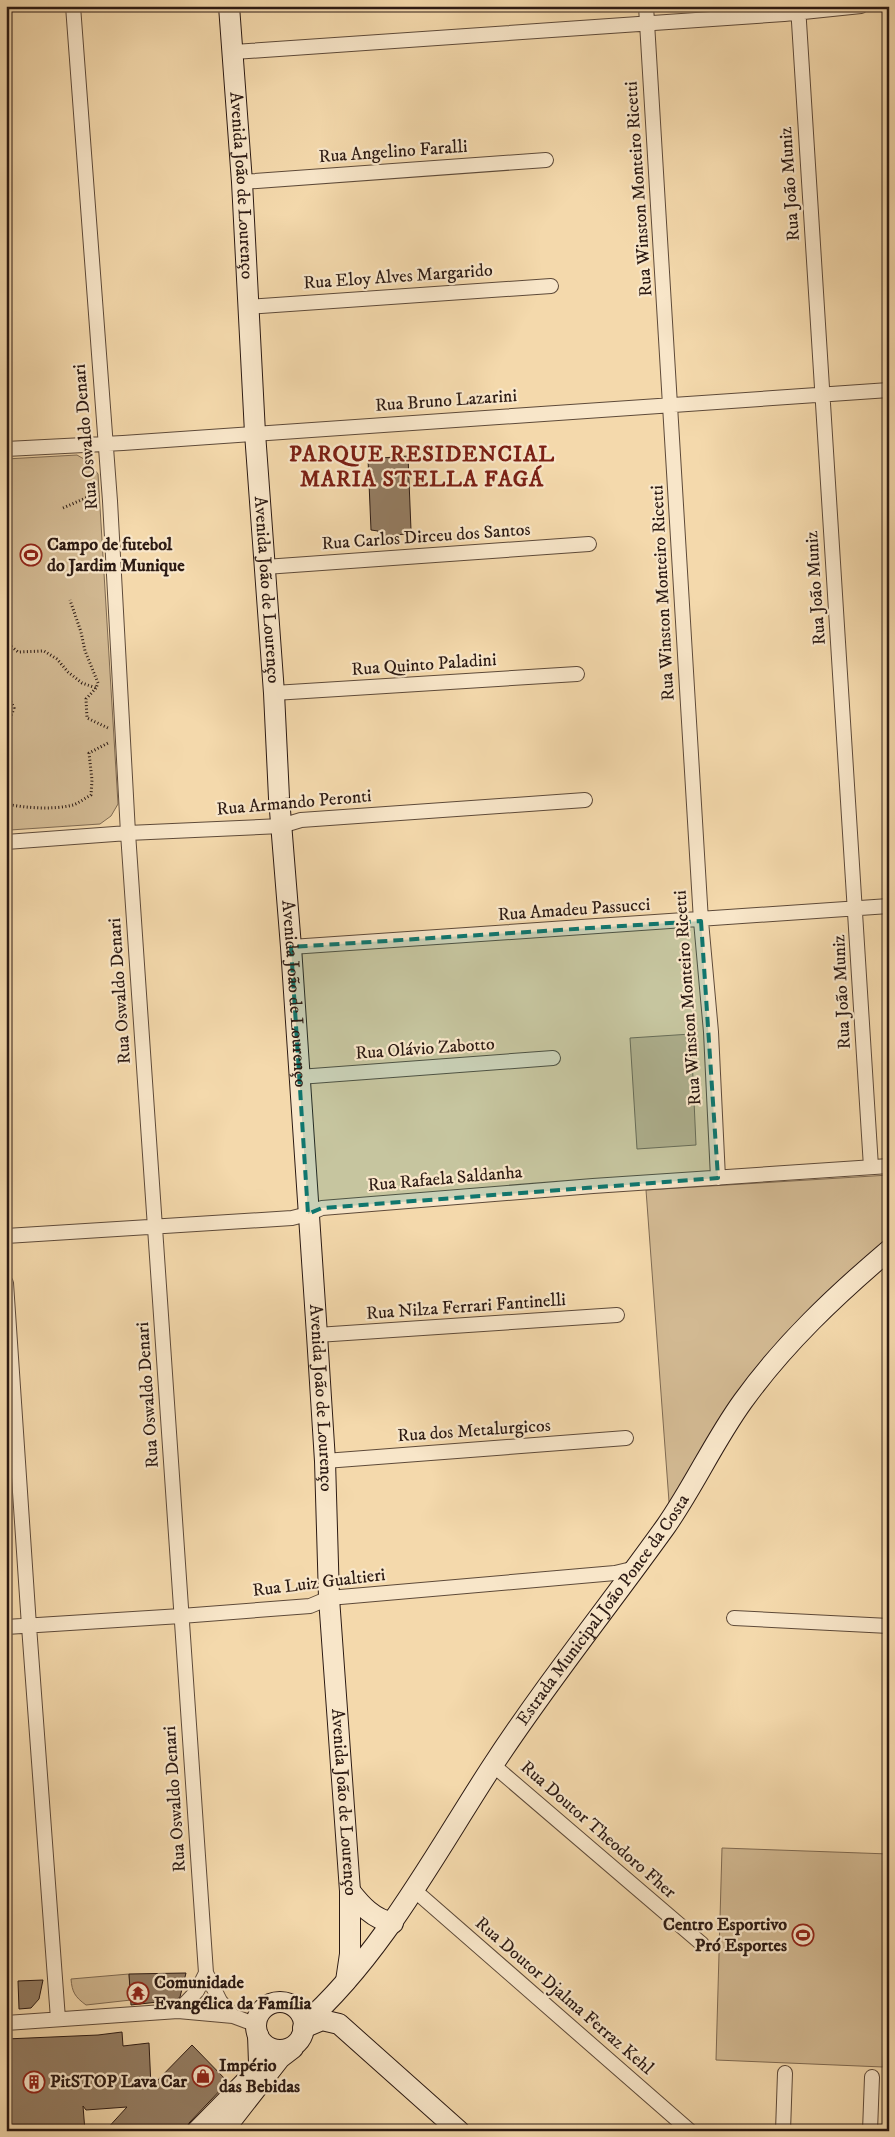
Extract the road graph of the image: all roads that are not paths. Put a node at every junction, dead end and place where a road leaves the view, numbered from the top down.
1 (73, 6) edge
2 (229, 6) edge
3 (646, 6) edge
4 (861, 6) edge
5 (798, 10) edge
6 (647, 23) junction
7 (234, 52) junction
8 (546, 160) dead end
9 (242, 182) junction
10 (550, 286) dead end
11 (248, 307) junction
12 (889, 390) edge
13 (822, 394) junction
14 (671, 404) junction
15 (255, 433) junction
16 (105, 444) junction
17 (6, 449) edge
18 (589, 544) dead end
19 (265, 567) junction
20 (577, 674) dead end
21 (274, 693) junction
22 (585, 800) dead end
23 (281, 826) junction
24 (128, 833) junction
25 (6, 842) edge
26 (889, 906) edge
27 (855, 908) junction
28 (702, 920) junction
29 (291, 947) junction
30 (553, 1058) dead end
31 (299, 1077) junction
32 (889, 1166) edge
33 (871, 1167) junction
34 (718, 1178) junction
35 (308, 1214) junction
36 (156, 1226) junction
37 (6, 1236) edge
38 (889, 1250) edge
39 (6, 1283) edge
40 (617, 1315) dead end
41 (317, 1335) junction
42 (626, 1438) dead end
43 (325, 1461) junction
44 (636, 1568) junction
45 (329, 1598) junction
46 (181, 1616) junction
47 (734, 1618) dead end
48 (29, 1626) junction
49 (889, 1626) edge
50 (6, 1627) edge
51 (492, 1765) junction
52 (413, 1889) junction
53 (350, 1891) junction
54 (393, 1923) junction
55 (702, 1944) dead end
56 (206, 1973) junction
57 (343, 1985) junction
58 (286, 2003) junction
59 (178, 2011) junction
60 (233, 2016) junction
61 (58, 2019) junction
62 (6, 2023) edge
63 (303, 2026) junction
64 (257, 2030) junction
65 (293, 2048) junction
66 (784, 2073) dead end
67 (872, 2077) dead end
68 (226, 2124) edge
69 (197, 2131) edge
70 (459, 2131) edge
71 (690, 2131) edge
72 (783, 2131) edge
73 (870, 2131) edge

1 - 16 street, Rua Oswaldo Denari
2 - 7 street, Avenida João de Lourenço
3 - 6 street, Rua Winston Monteiro Ricetti
4 - 5 street
5 - 6 street
5 - 13 street, Rua João Muniz
6 - 7 street
6 - 14 street, Rua Winston Monteiro Ricetti
7 - 9 street, Avenida João de Lourenço
8 - 9 street, Rua Angelino Faralli
9 - 11 street, Avenida João de Lourenço
10 - 11 street, Rua Eloy Alves Margarido
11 - 15 street, Avenida João de Lourenço
12 - 13 street, Rua Bruno Lazarini
13 - 14 street, Rua Bruno Lazarini
13 - 27 street, Rua João Muniz
14 - 15 street, Rua Bruno Lazarini
14 - 28 street, Rua Winston Monteiro Ricetti
15 - 16 street, Rua Bruno Lazarini
15 - 19 street, Avenida João de Lourenço
16 - 17 street, Rua Bruno Lazarini
16 - 24 street, Rua Oswaldo Denari
18 - 19 street, Rua Carlos Dirceu dos Santos
19 - 21 street, Avenida João de Lourenço
20 - 21 street, Rua Quinto Paladini
21 - 23 street, Avenida João de Lourenço
22 - 23 street, Rua Armando Peronti
23 - 24 street, Rua Armando Peronti
23 - 29 street, Avenida João de Lourenço
24 - 25 street, Rua Armando Peronti
24 - 36 street, Rua Oswaldo Denari
26 - 27 street, Rua Amadeu Passucci
27 - 28 street, Rua Amadeu Passucci
27 - 33 street, Rua João Muniz
28 - 29 street, Rua Amadeu Passucci
28 - 34 street, Rua Winston Monteiro Ricetti
29 - 31 street, Avenida João de Lourenço
30 - 31 street, Rua Olávio Zabotto
31 - 35 street, Avenida João de Lourenço
32 - 33 street, Rua Rafaela Saldanha
33 - 34 street, Rua Rafaela Saldanha
34 - 35 street, Rua Rafaela Saldanha
35 - 36 street, Rua Rafaela Saldanha
35 - 41 street, Avenida João de Lourenço
36 - 37 street, Rua Rafaela Saldanha
36 - 46 street, Rua Oswaldo Denari
38 - 44 street, Estrada Municipal João Ponce da Costa
39 - 48 street
40 - 41 street, Rua Nilza Ferrari Fantinelli
41 - 43 street, Avenida João de Lourenço
42 - 43 street, Rua dos Metalurgicos
43 - 45 street, Avenida João de Lourenço
44 - 45 street, Rua Luiz Gualtieri
44 - 51 street, Estrada Municipal João Ponce da Costa
45 - 46 street, Rua Luiz Gualtieri
45 - 53 street, Avenida João de Lourenço
46 - 48 street, Rua Luiz Gualtieri
46 - 56 street, Rua Oswaldo Denari
47 - 49 street
48 - 50 street, Rua Luiz Gualtieri
48 - 61 street
51 - 52 street, Estrada Municipal João Ponce da Costa
51 - 55 street, Rua Doutor Theodoro Fher
52 - 54 street, Estrada Municipal João Ponce da Costa
52 - 71 street, Rua Doutor Djalma Ferraz Kehl
53 - 54 street
53 - 57 street, Avenida João de Lourenço
54 - 57 street, Estrada Municipal João Ponce da Costa
56 - 59 street
56 - 60 street, Rua Oswaldo Denari
57 - 58 street
57 - 63 street
58 - 63 street
58 - 64 street
59 - 60 street
59 - 61 street
60 - 64 street
61 - 62 street
63 - 65 street
63 - 70 street
64 - 65 street
64 - 68 street
65 - 68 street
66 - 72 street
67 - 73 street
68 - 69 street

